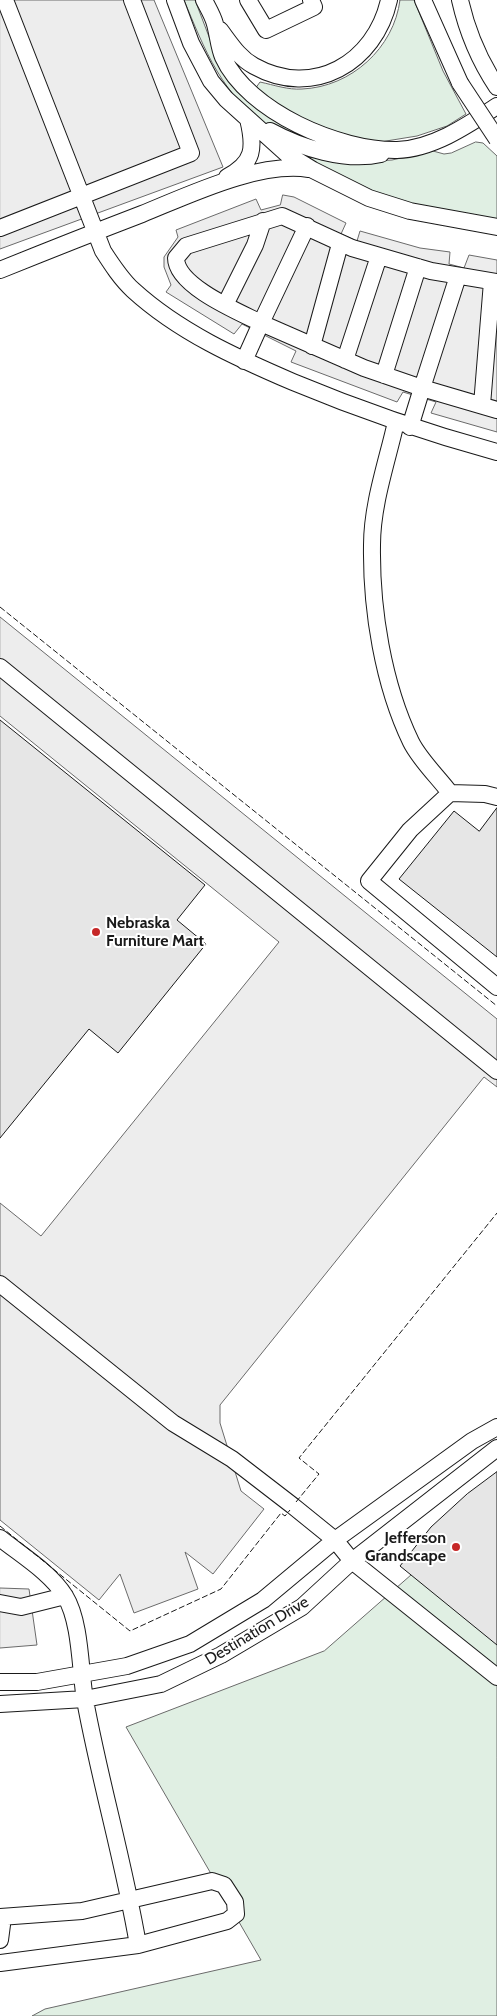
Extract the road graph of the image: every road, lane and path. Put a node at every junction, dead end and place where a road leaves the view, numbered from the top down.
1 (5, 0) edge
2 (132, 0) edge
3 (175, 0) edge
4 (204, 0) edge
5 (248, 0) edge
6 (311, 0) edge
7 (389, 0) edge
8 (423, 0) edge
9 (460, 0) edge
10 (214, 22) junction
11 (497, 87) edge
12 (497, 106) edge
13 (248, 119) junction
14 (497, 139) edge
15 (398, 150) junction
16 (313, 170) junction
17 (197, 192) junction
18 (81, 196) junction
19 (263, 221) junction
20 (307, 226) junction
21 (497, 227) edge
22 (0, 228) edge
23 (95, 232) junction
24 (340, 244) junction
25 (379, 256) junction
26 (418, 267) junction
27 (0, 270) edge
28 (458, 276) junction
29 (494, 282) edge
30 (225, 305) junction
31 (261, 323) junction
32 (312, 346) junction
33 (345, 360) junction
34 (244, 361) junction
35 (384, 375) junction
36 (422, 388) junction
37 (489, 408) edge
38 (403, 425) junction
39 (497, 452) edge
40 (0, 667) edge
41 (450, 793) junction
42 (497, 797) edge
43 (497, 987) edge
44 (497, 1072) edge
45 (0, 1284) edge
46 (497, 1426) edge
47 (497, 1448) edge
48 (0, 1538) edge
49 (335, 1540) junction
50 (352, 1561) junction
51 (65, 1596) junction
52 (0, 1604) edge
53 (82, 1674) junction
54 (497, 1677) edge
55 (0, 1682) edge
56 (85, 1699) junction
57 (0, 1704) edge
58 (130, 1902) junction
59 (2, 1917) edge
60 (0, 1940) edge
61 (138, 1945) junction
62 (0, 1963) edge

1 - 18 street
2 - 18 street
3 - 13 street
4 - 10 street
5 - 6 street
7 - 10 street
8 - 14 street, bridge
9 - 11 street
10 - 15 street
12 - 15 street
13 - 15 street
13 - 16 street
13 - 17 street
16 - 17 street
16 - 21 street
17 - 23 street
18 - 22 street
18 - 23 street
19 - 20 street
19 - 30 street
19 - 30 street
20 - 24 street
20 - 31 street
23 - 27 street
23 - 34 street
24 - 25 street
24 - 32 street
25 - 26 street
25 - 33 street
26 - 28 street
26 - 35 street
28 - 29 street
28 - 36 street
29 - 37 street
30 - 31 street
31 - 32 street
31 - 34 street
32 - 33 street
33 - 35 street
34 - 38 street
35 - 36 street
36 - 37 street
36 - 38 street
38 - 39 street
38 - 41 street
40 - 44 street
41 - 42 street
41 - 43 street
45 - 49 street
46 - 49 street, Destination Drive
47 - 50 street, Destination Drive
48 - 51 street
49 - 50 street
49 - 53 street, Destination Drive
50 - 54 street
50 - 56 street, Destination Drive
51 - 52 street
51 - 53 street
53 - 55 street, Destination Drive
53 - 56 street
56 - 57 street, Destination Drive
56 - 58 street
58 - 59 street
58 - 61 street
58 - 61 street
59 - 60 street
61 - 62 street

